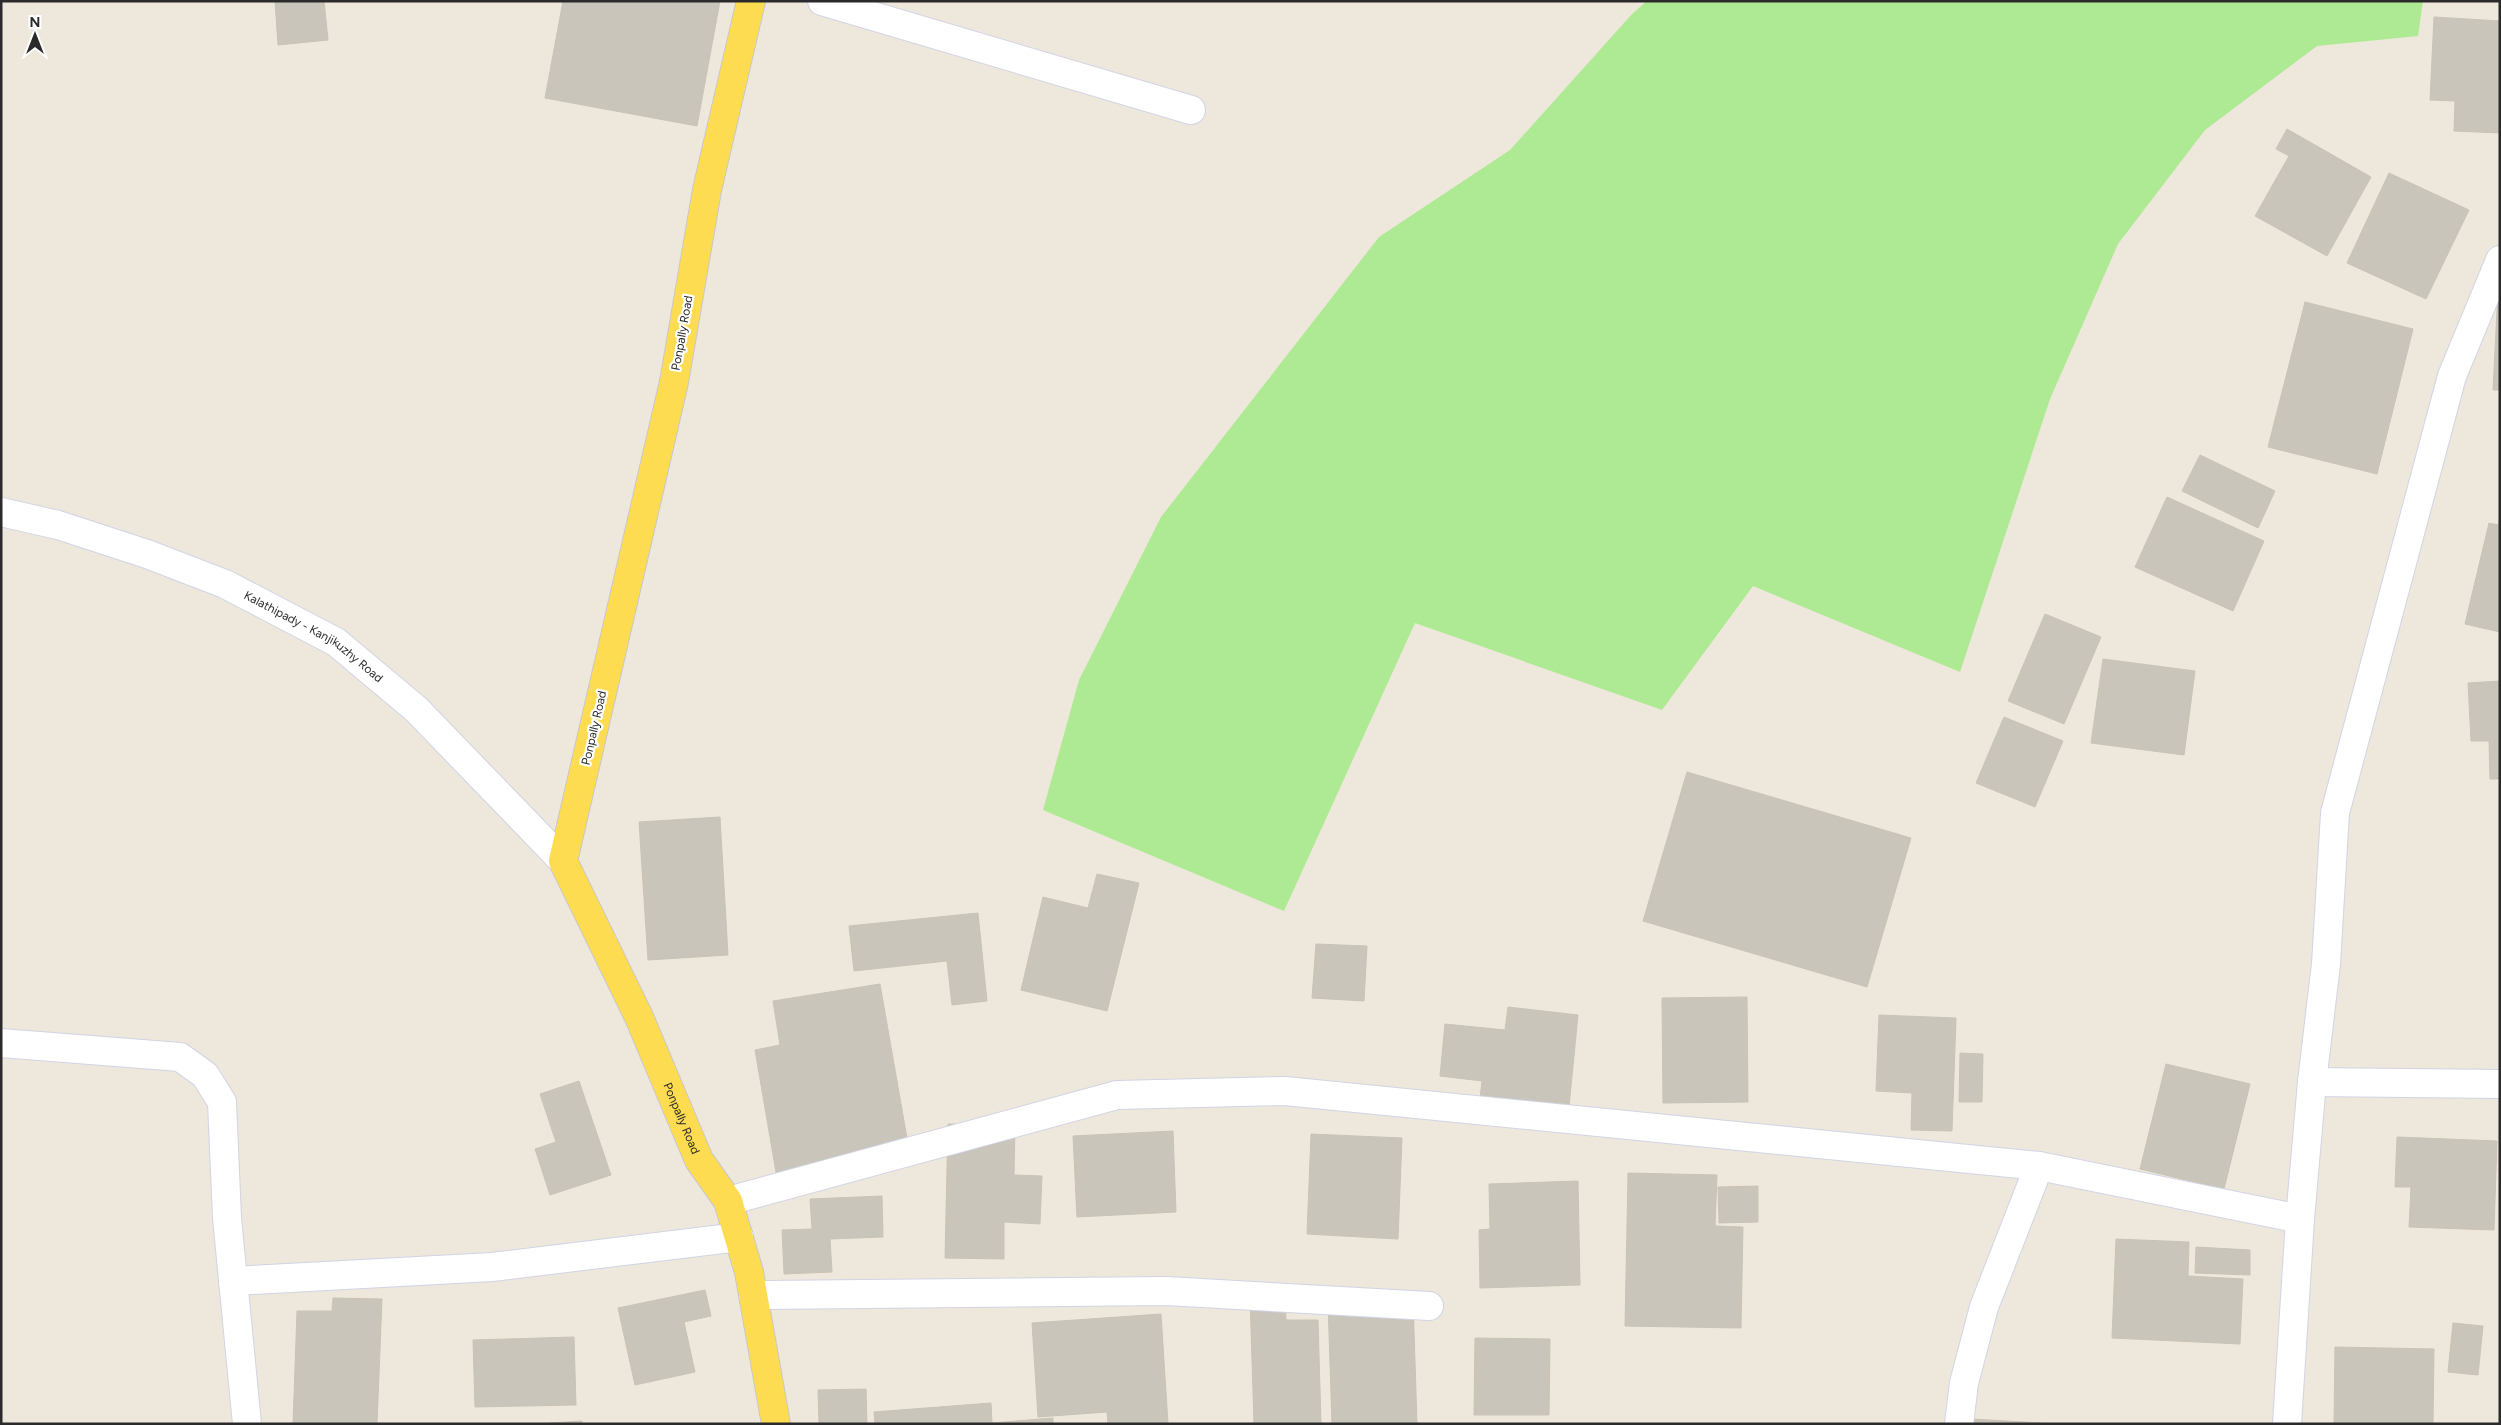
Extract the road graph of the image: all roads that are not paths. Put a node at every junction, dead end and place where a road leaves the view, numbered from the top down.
1 (751, 1) edge
2 (822, 1) edge
3 (1191, 110) dead end
4 (2500, 260) edge
5 (1, 512) edge
6 (563, 861) junction
7 (1, 1043) edge
8 (2312, 1082) junction
9 (2500, 1084) edge
10 (2039, 1166) junction
11 (728, 1201) junction
12 (2300, 1219) junction
13 (739, 1237) junction
14 (233, 1281) junction
15 (754, 1295) junction
16 (1429, 1306) dead end
17 (247, 1424) edge
18 (776, 1424) edge
19 (1959, 1424) edge
20 (2288, 1424) edge

1 - 6 main road, Ponpally Road
2 - 3 street
4 - 8 street
5 - 6 street, Kalathipady - Kanjikuzhy Road
6 - 11 main road, Ponpally Road
7 - 14 street
8 - 9 street
8 - 12 street
10 - 11 street
10 - 12 street
10 - 19 street
11 - 13 main road, Ponpally Road
12 - 20 street
13 - 14 street
13 - 15 main road, Ponpally Road
14 - 17 street
15 - 16 street
15 - 18 main road, Ponpally Road

